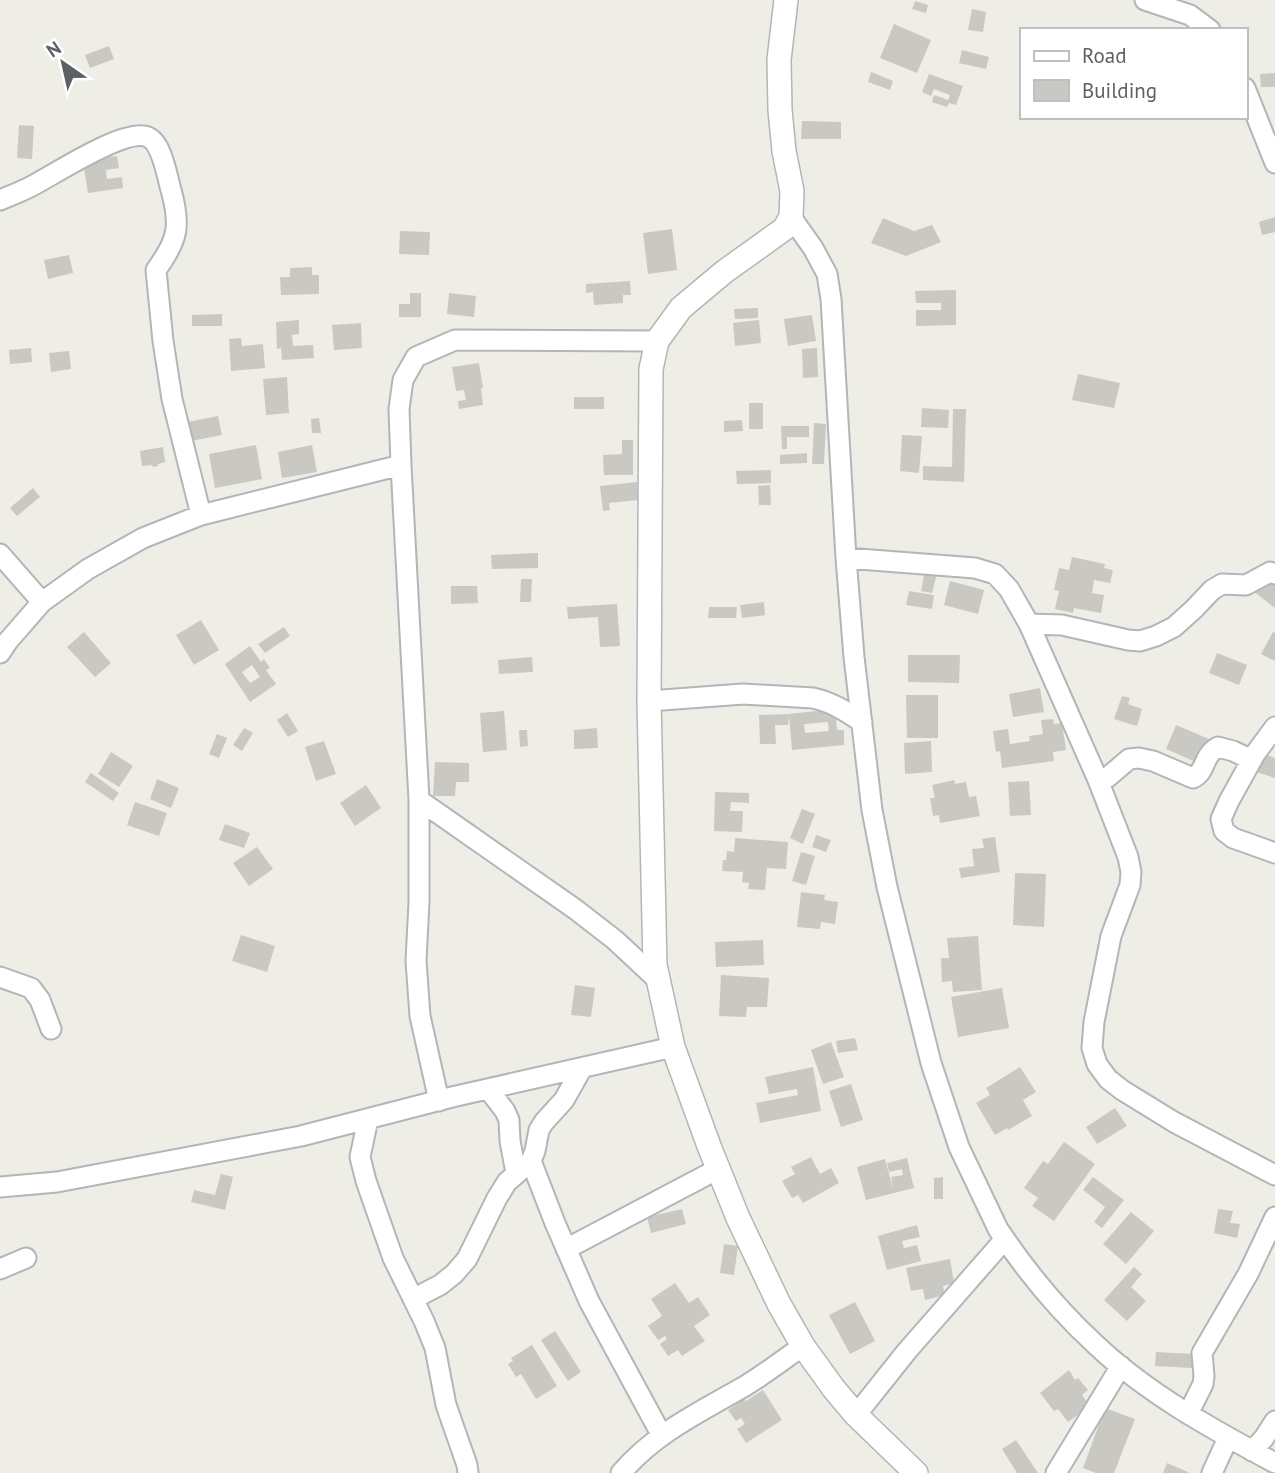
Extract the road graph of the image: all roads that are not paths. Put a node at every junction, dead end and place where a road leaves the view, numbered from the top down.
1 (786, 0) edge
2 (1145, 0) edge
3 (1207, 28) edge
4 (1247, 93) edge
5 (1275, 163) edge
6 (0, 200) edge
7 (791, 217) junction
8 (657, 341) junction
9 (401, 465) junction
10 (201, 515) junction
11 (0, 554) edge
12 (846, 558) junction
13 (1275, 574) edge
14 (42, 601) junction
15 (1029, 624) junction
16 (0, 653) edge
17 (649, 701) junction
18 (862, 722) junction
19 (1275, 727) edge
20 (1252, 760) junction
21 (1098, 780) junction
22 (419, 800) junction
23 (1275, 853) edge
24 (0, 977) edge
25 (659, 981) junction
26 (51, 1029) dead end
27 (673, 1047) junction
28 (582, 1068) junction
29 (488, 1089) junction
30 (439, 1101) junction
31 (368, 1119) junction
32 (523, 1167) junction
33 (718, 1170) junction
34 (1274, 1172) edge
35 (0, 1187) edge
36 (1275, 1217) edge
37 (1005, 1239) junction
38 (566, 1249) junction
39 (26, 1258) dead end
40 (0, 1269) edge
41 (413, 1299) junction
42 (803, 1346) junction
43 (1121, 1366) junction
44 (1188, 1414) junction
45 (856, 1415) junction
46 (1275, 1421) edge
47 (662, 1436) junction
48 (1228, 1438) junction
49 (1252, 1451) junction
50 (1275, 1464) edge
51 (468, 1473) edge
52 (621, 1473) edge
53 (916, 1473) edge
54 (1056, 1473) edge
55 (1212, 1473) edge

1 - 7 street
2 - 3 street
4 - 5 street
6 - 10 street
7 - 8 street
7 - 12 street
8 - 9 street
8 - 17 street
9 - 10 street
9 - 22 street
10 - 14 street
11 - 14 street
12 - 15 street
12 - 18 street
13 - 15 street
14 - 16 street
15 - 21 street
17 - 18 street
17 - 25 street
18 - 37 street
19 - 20 street
20 - 21 street
20 - 23 street
21 - 34 street
22 - 25 street
22 - 30 street
24 - 26 street
25 - 27 street
27 - 28 street
27 - 33 street
28 - 29 street
28 - 32 street
29 - 30 street
29 - 32 street
30 - 31 street
31 - 35 street
31 - 41 street
32 - 38 street
32 - 41 street
33 - 38 street
33 - 42 street
36 - 44 street
37 - 43 street
37 - 45 street
38 - 47 street
39 - 40 street
41 - 51 street
42 - 45 street
42 - 47 street
43 - 44 street
43 - 54 street
44 - 48 street
45 - 53 street
46 - 49 street
47 - 52 street
48 - 49 street
48 - 55 street
49 - 50 street

